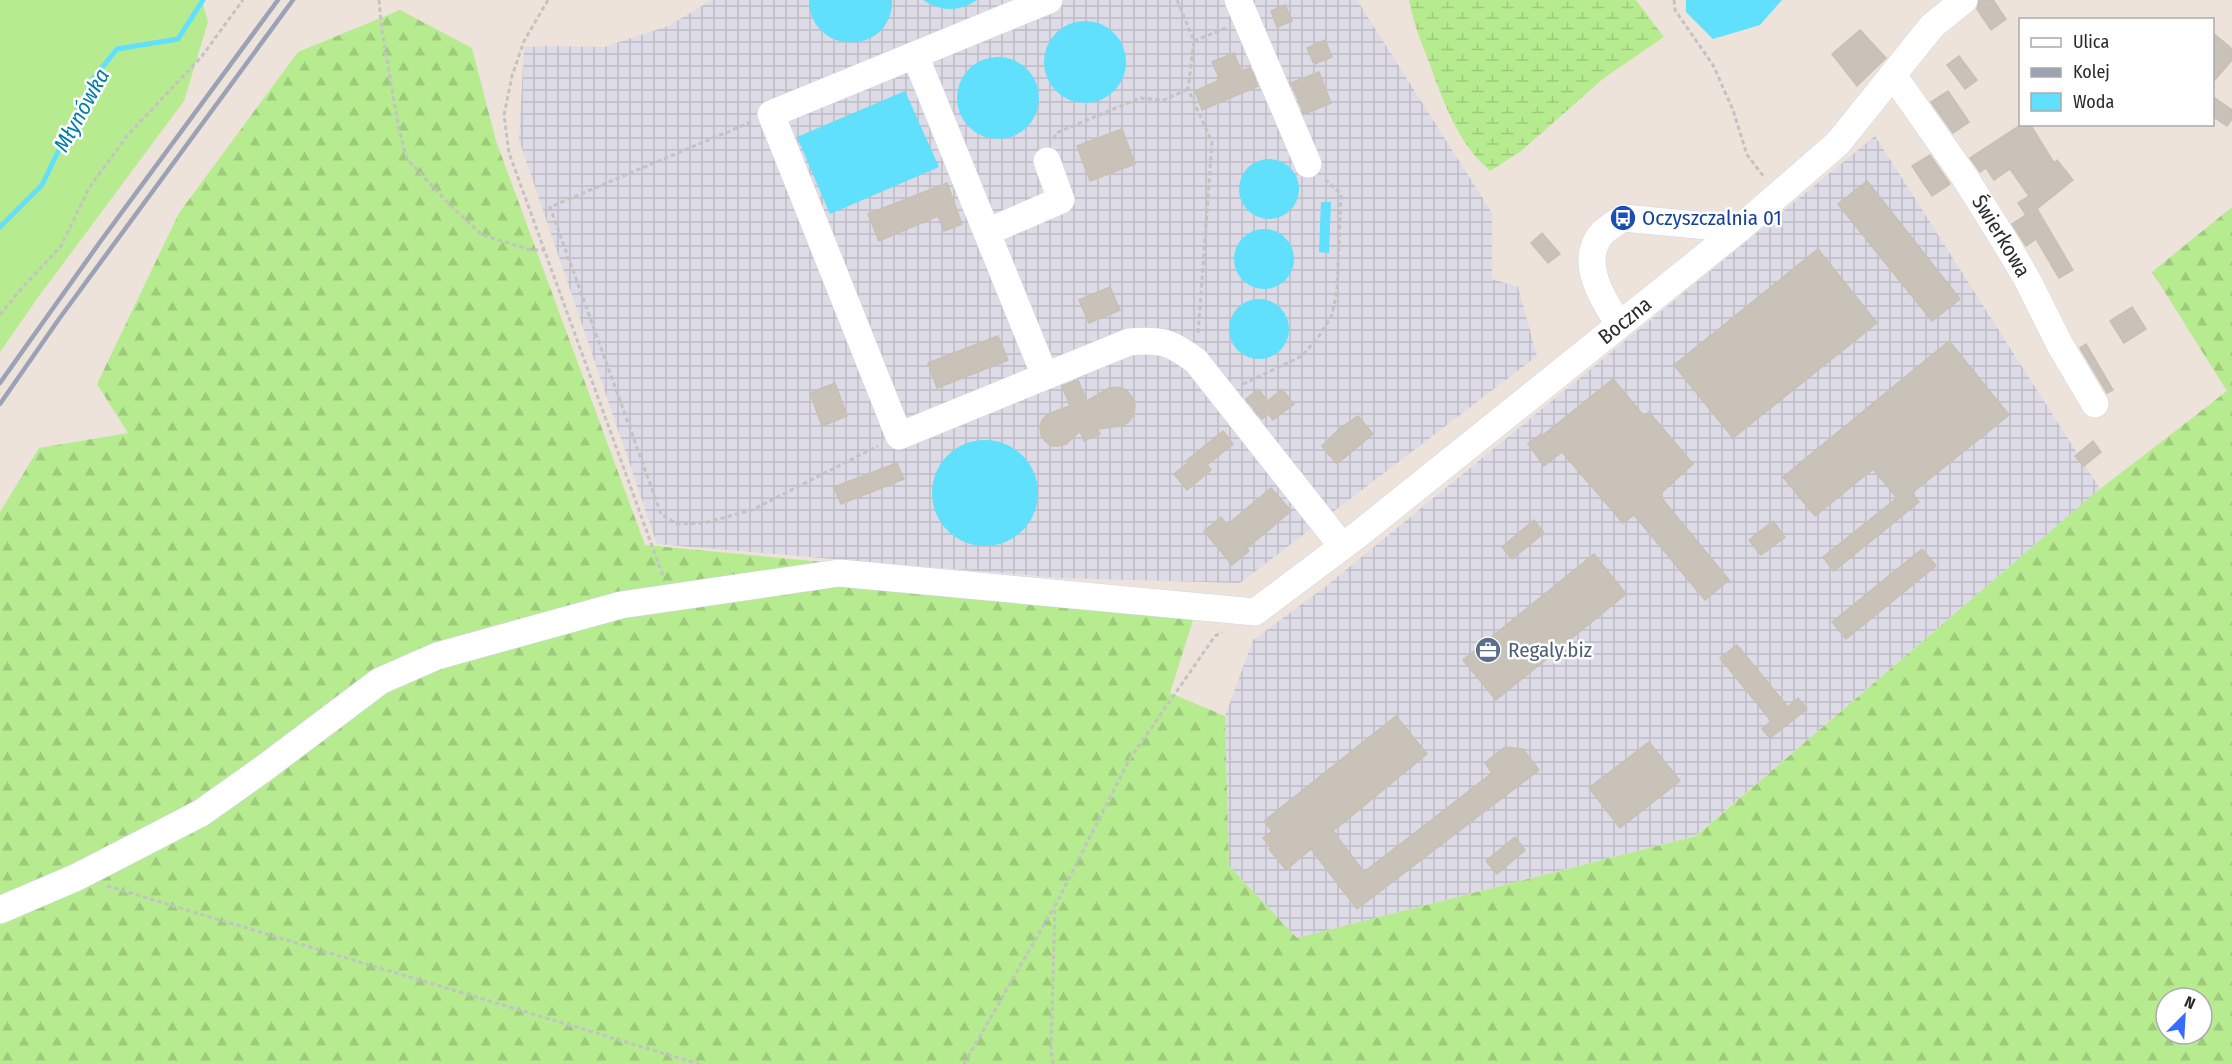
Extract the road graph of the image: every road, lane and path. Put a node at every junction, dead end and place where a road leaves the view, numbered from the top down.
1 (243, 0) edge
2 (379, 0) edge
3 (548, 0) edge
4 (1049, 0) edge
5 (1177, 0) edge
6 (1674, 0) edge
7 (1964, 0) edge
8 (1247, 4) edge
9 (1194, 41) junction
10 (915, 55) junction
11 (1893, 75) junction
12 (1188, 89) junction
13 (771, 114) junction
14 (1047, 161) joint
15 (1308, 164) joint
16 (1779, 195) junction
17 (1739, 229) junction
18 (987, 232) junction
19 (544, 250) junction
20 (0, 315) edge
21 (1619, 324) junction
22 (1196, 361) junction
23 (1045, 376) junction
24 (1223, 395) junction
25 (2095, 404) dead end
26 (899, 436) junction
27 (1342, 546) junction
28 (671, 598) junction
29 (1225, 630) dead end
30 (77, 877) junction
31 (1055, 906) junction
32 (0, 910) edge
33 (699, 1064) edge
34 (964, 1064) edge
35 (1053, 1064) edge

1 - 20 path
2 - 19 path
3 - 19 path
4 - 10 street
5 - 9 path
6 - 16 path
7 - 11 street, Boczna
8 - 9 path
8 - 15 street
9 - 12 path
10 - 13 street
10 - 18 street
11 - 16 street, Boczna
11 - 25 street, Świerkowa
12 - 14 path
12 - 22 path
13 - 26 street
13 - 26 path
14 - 18 street
15 - 24 path
16 - 17 street, Boczna
17 - 21 street, Boczna
17 - 21 street
18 - 23 street
19 - 28 path
21 - 27 street, Boczna
22 - 23 street
22 - 24 street
23 - 26 street
24 - 27 street
27 - 28 street, Boczna
28 - 30 street
29 - 31 path
30 - 32 street
30 - 33 path
31 - 34 path
31 - 35 path

